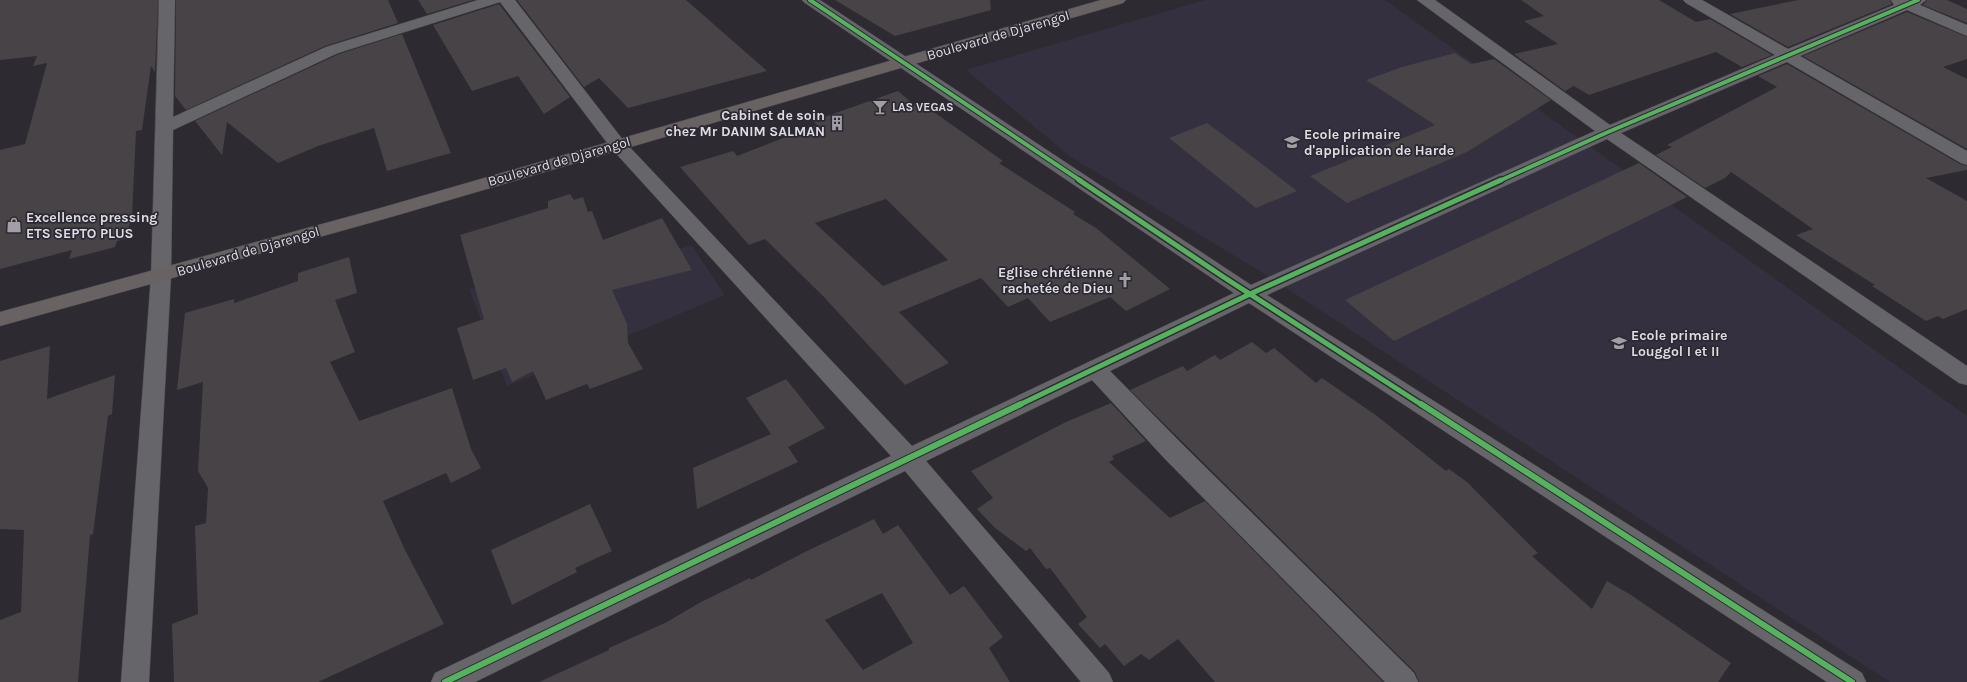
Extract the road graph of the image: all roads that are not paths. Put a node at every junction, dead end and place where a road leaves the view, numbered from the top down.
1 (166, 0) edge
2 (494, 0) edge
3 (506, 0) edge
4 (810, 0) edge
5 (1118, 0) edge
6 (1425, 0) edge
7 (1691, 0) edge
8 (1907, 2) edge
9 (1967, 30) edge
10 (1786, 56) junction
11 (904, 62) junction
12 (164, 127) junction
13 (1608, 132) junction
14 (617, 144) junction
15 (1967, 159) edge
16 (160, 276) junction
17 (1250, 294) junction
18 (0, 319) edge
19 (1095, 369) junction
20 (1967, 376) edge
21 (909, 459) junction
22 (135, 682) edge
23 (446, 682) edge
24 (1099, 682) edge
25 (1404, 682) edge
26 (1852, 682) edge

1 - 12 street
2 - 12 street
3 - 14 street
4 - 11 street
5 - 11 main road, Boulevard de Djarengol
6 - 13 street
7 - 10 street
8 - 9 street
8 - 10 street
10 - 13 street
10 - 15 street
11 - 14 main road, Boulevard de Djarengol
11 - 17 street
12 - 16 street
13 - 17 street
13 - 20 street
14 - 16 main road, Boulevard de Djarengol
14 - 21 street
16 - 18 main road, Boulevard de Djarengol
16 - 22 street
17 - 19 street
17 - 26 street
19 - 21 street
19 - 25 street
21 - 23 street
21 - 24 street

